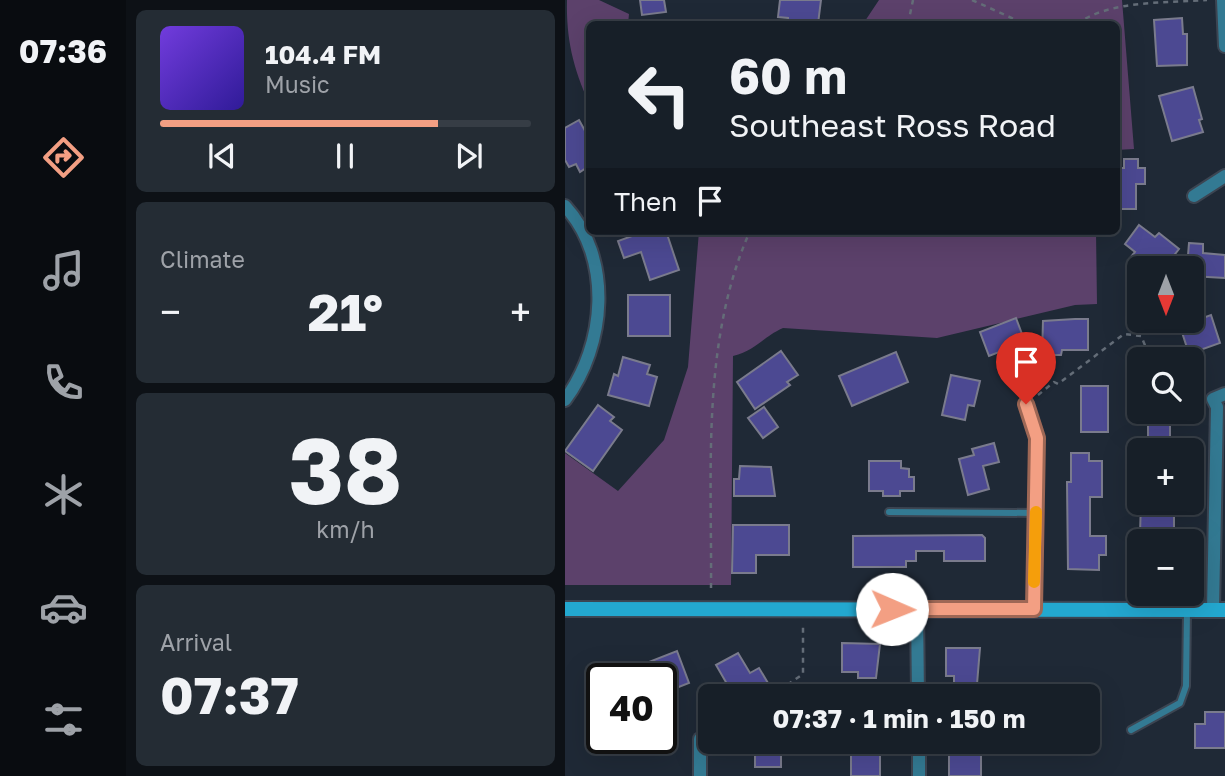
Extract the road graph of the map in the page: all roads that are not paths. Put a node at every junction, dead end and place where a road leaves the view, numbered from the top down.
1 (1223, 0) edge
2 (1225, 46) edge
3 (1225, 176) edge
4 (1194, 196) dead end
5 (565, 206) edge
6 (1225, 394) edge
7 (565, 400) edge
8 (1026, 404) road end
9 (889, 512) dead end
10 (1036, 513) junction
11 (565, 609) edge
12 (917, 609) junction
13 (1034, 609) junction
14 (1187, 609) junction
15 (1219, 610) edge
16 (918, 684) edge
17 (1131, 730) dead end
18 (700, 754) edge
19 (919, 754) edge
20 (700, 776) edge
21 (919, 776) edge

1 - 2 street
3 - 4 street
5 - 7 street
6 - 15 street
8 - 10 street
9 - 10 lane
10 - 13 street
11 - 12 street
12 - 13 street
12 - 16 street
13 - 14 street
14 - 15 street
14 - 17 lane
18 - 20 street
19 - 21 street

